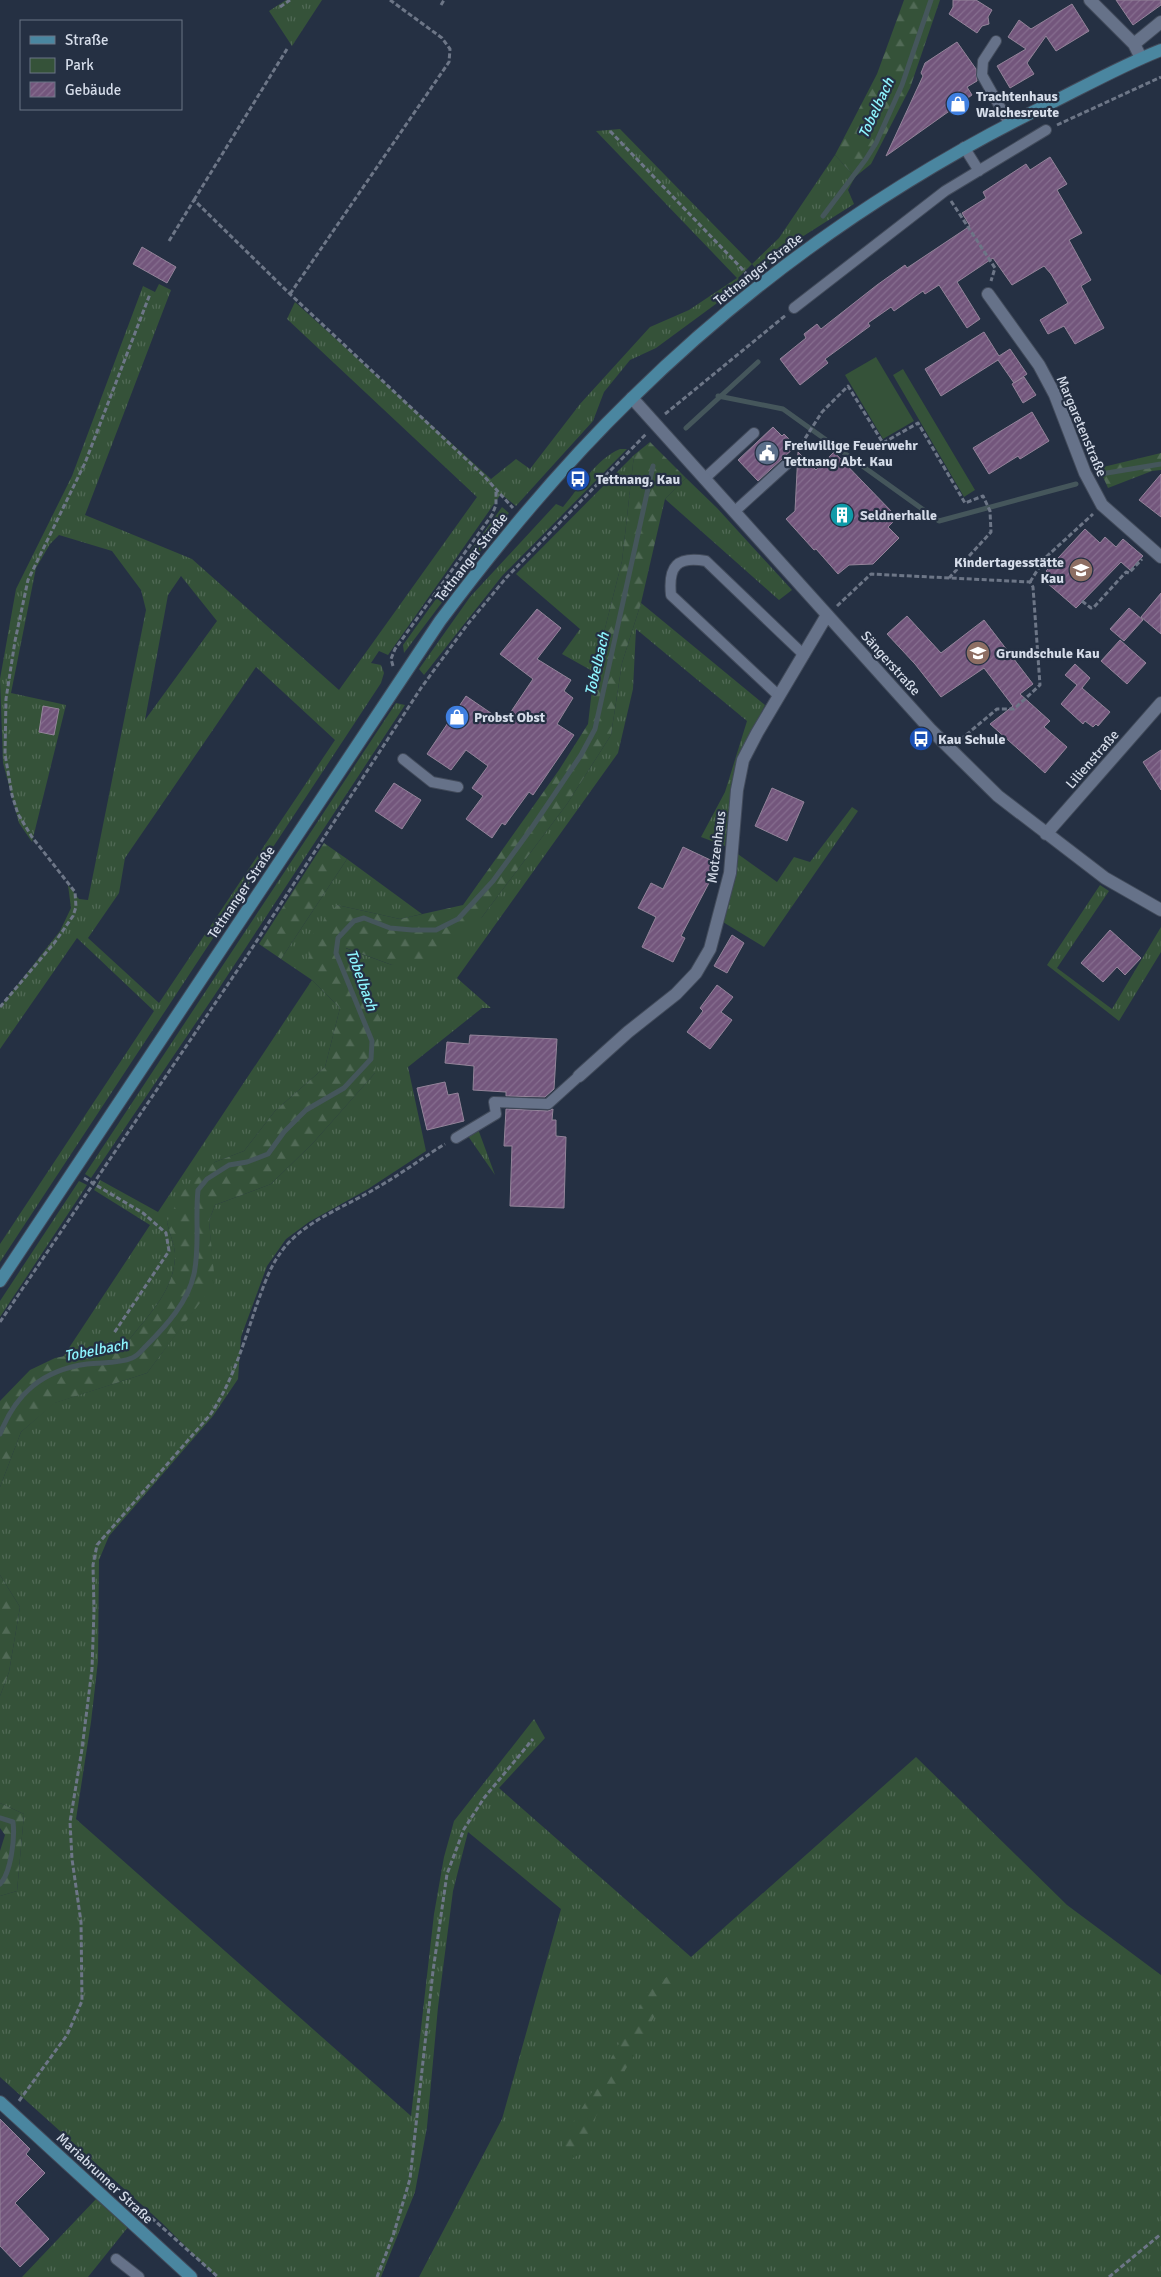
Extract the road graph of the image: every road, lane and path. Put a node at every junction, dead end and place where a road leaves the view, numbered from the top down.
1 (290, 0) edge
2 (390, 0) edge
3 (444, 0) edge
4 (1090, 0) edge
5 (441, 5) dead end
6 (280, 7) dead end
7 (1161, 22) edge
8 (996, 41) dead end
9 (1134, 44) junction
10 (287, 49) dead end
11 (1161, 50) edge
12 (1141, 58) junction
13 (1161, 77) edge
14 (1010, 123) junction
15 (1046, 130) joint
16 (610, 131) dead end
17 (964, 147) junction
18 (979, 171) junction
19 (945, 191) junction
20 (194, 200) junction
21 (169, 241) dead end
22 (753, 291) junction
23 (150, 294) dead end
24 (290, 294) junction
25 (988, 294) joint
26 (794, 308) joint
27 (632, 398) junction
28 (656, 425) junction
29 (754, 433) dead end
30 (789, 462) joint
31 (704, 480) junction
32 (496, 491) junction
33 (734, 512) junction
34 (522, 516) junction
35 (1078, 526) dead end
36 (1156, 553) edge
37 (948, 578) junction
38 (1030, 582) junction
39 (1082, 601) dead end
40 (827, 615) junction
41 (804, 655) junction
42 (402, 676) junction
43 (779, 696) junction
44 (1161, 703) edge
45 (950, 749) junction
46 (402, 758) dead end
47 (458, 787) dead end
48 (1046, 834) junction
49 (1161, 910) edge
50 (0, 1007) edge
51 (579, 1076) joint
52 (456, 1138) joint
53 (92, 1183) junction
54 (0, 1281) edge
55 (0, 1322) edge
56 (114, 1333) dead end
57 (533, 1739) dead end
58 (0, 2102) edge
59 (10, 2111) junction
60 (1161, 2234) edge
61 (116, 2259) dead end
62 (139, 2277) edge
63 (191, 2277) edge
64 (377, 2277) edge
65 (1109, 2277) edge

1 - 6 path
2 - 24 path
3 - 5 path
4 - 9 street
7 - 9 street
8 - 14 lane
9 - 12 street
10 - 20 path
11 - 12 main road, Tettnanger Straße
12 - 14 main road, Tettnanger Straße
13 - 15 path
14 - 17 main road, Tettnanger Straße
15 - 18 lane
16 - 22 path
17 - 18 lane
17 - 22 main road, Tettnanger Straße
18 - 19 lane
19 - 25 path
19 - 26 lane
20 - 21 path
20 - 24 path
22 - 27 main road, Tettnanger Straße
23 - 50 path
24 - 32 path
25 - 36 street, Margaretenstraße
26 - 28 path
27 - 28 street, Sängerstraße
27 - 34 main road, Tettnanger Straße
28 - 31 street, Sängerstraße
28 - 53 path
29 - 31 lane
30 - 33 lane
30 - 37 path
31 - 33 street, Sängerstraße
32 - 34 path
32 - 42 path
33 - 40 street, Sängerstraße
34 - 42 main road, Tettnanger Straße
35 - 38 path
36 - 39 path
37 - 38 path
37 - 40 path
38 - 45 path
40 - 41 street, Motzenhaus
40 - 45 street, Sängerstraße
41 - 43 street, Motzenhaus
41 - 43 lane
42 - 54 main road, Tettnanger Straße
43 - 51 street, Motzenhaus
44 - 48 street, Lilienstraße
45 - 48 street, Sängerstraße
46 - 47 lane
48 - 49 street, Sängerstraße
51 - 52 lane
52 - 59 path
53 - 55 path
53 - 56 path
57 - 64 path
58 - 59 main road, Mariabrunner Straße
59 - 63 main road, Mariabrunner Straße
60 - 65 path
61 - 62 lane

